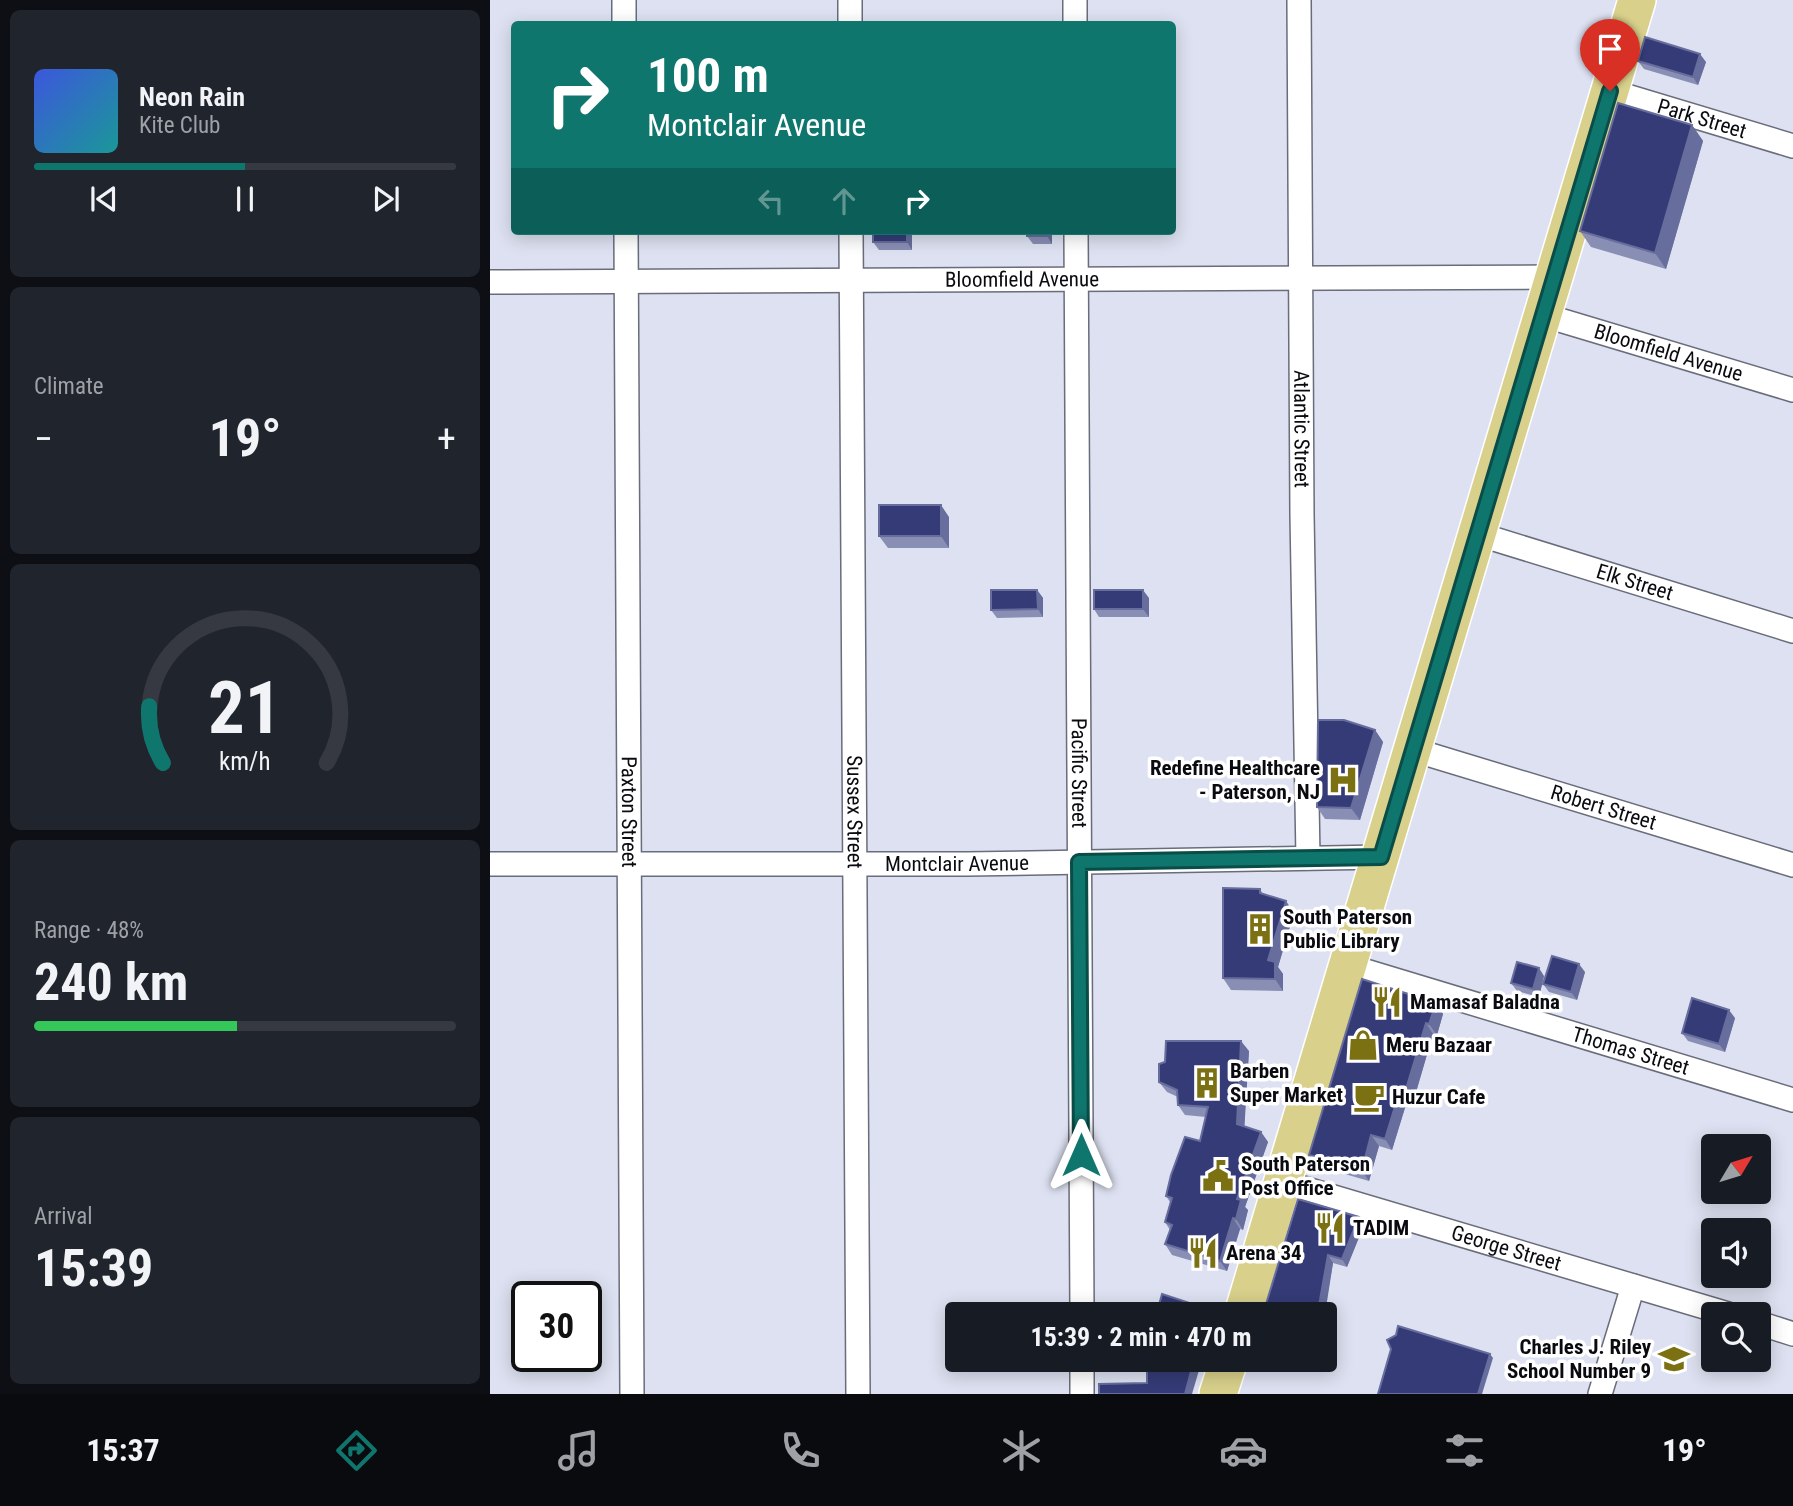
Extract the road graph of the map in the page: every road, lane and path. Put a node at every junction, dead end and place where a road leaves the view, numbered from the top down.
1 (624, 0) edge
2 (850, 0) edge
3 (1075, 0) edge
4 (1299, 0) edge
5 (1637, 0) edge
6 (624, 21) edge
7 (850, 21) edge
8 (1075, 21) edge
9 (1610, 91) junction
10 (1793, 146) edge
11 (626, 235) edge
12 (851, 235) edge
13 (1076, 235) edge
14 (1554, 277) junction
15 (1076, 279) junction
16 (1301, 279) junction
17 (851, 281) junction
18 (490, 282) edge
19 (626, 282) junction
20 (1543, 315) junction
21 (1793, 390) edge
22 (1478, 534) junction
23 (1793, 631) edge
24 (1414, 750) junction
25 (1381, 857) junction
26 (1308, 858) junction
27 (1079, 862) junction
28 (490, 864) edge
29 (628, 864) junction
30 (853, 864) junction
31 (1793, 865) edge
32 (1349, 966) junction
33 (1793, 1100) edge
34 (1283, 1182) junction
35 (1633, 1286) junction
36 (1082, 1302) edge
37 (1247, 1302) edge
38 (1701, 1306) edge
39 (1771, 1327) edge
40 (1793, 1334) edge
41 (1082, 1372) edge
42 (1225, 1372) edge
43 (632, 1394) edge
44 (858, 1394) edge
45 (1082, 1394) edge
46 (1218, 1394) edge
47 (1601, 1394) edge

1 - 6 street
2 - 7 street
3 - 8 street
4 - 16 street, Atlantic Street
5 - 9 main road
9 - 10 street, Park Street
9 - 14 main road
11 - 19 street, Paxton Street
12 - 17 street, Sussex Street
13 - 15 street, Pacific Street
14 - 16 street, Bloomfield Avenue
14 - 20 main road
15 - 16 street, Bloomfield Avenue
15 - 17 street, Bloomfield Avenue
15 - 27 street, Pacific Street
16 - 26 street, Atlantic Street
17 - 19 street, Bloomfield Avenue
17 - 30 street, Sussex Street
18 - 19 street, Bloomfield Avenue
19 - 29 street, Paxton Street
20 - 21 street, Bloomfield Avenue
20 - 22 main road
22 - 23 street, Elk Street
22 - 24 main road
24 - 25 main road
24 - 31 street, Robert Street
25 - 26 street, Montclair Avenue
25 - 32 main road
26 - 27 street, Montclair Avenue
27 - 30 street, Montclair Avenue
27 - 36 street, Pacific Street
28 - 29 street, Montclair Avenue
29 - 30 street, Montclair Avenue
29 - 43 street, Paxton Street
30 - 44 street, Sussex Street
32 - 33 street, Thomas Street
32 - 34 main road
34 - 35 street, George Street
34 - 37 main road
35 - 38 street, George Street
35 - 47 street
39 - 40 street
41 - 45 street
42 - 46 main road

